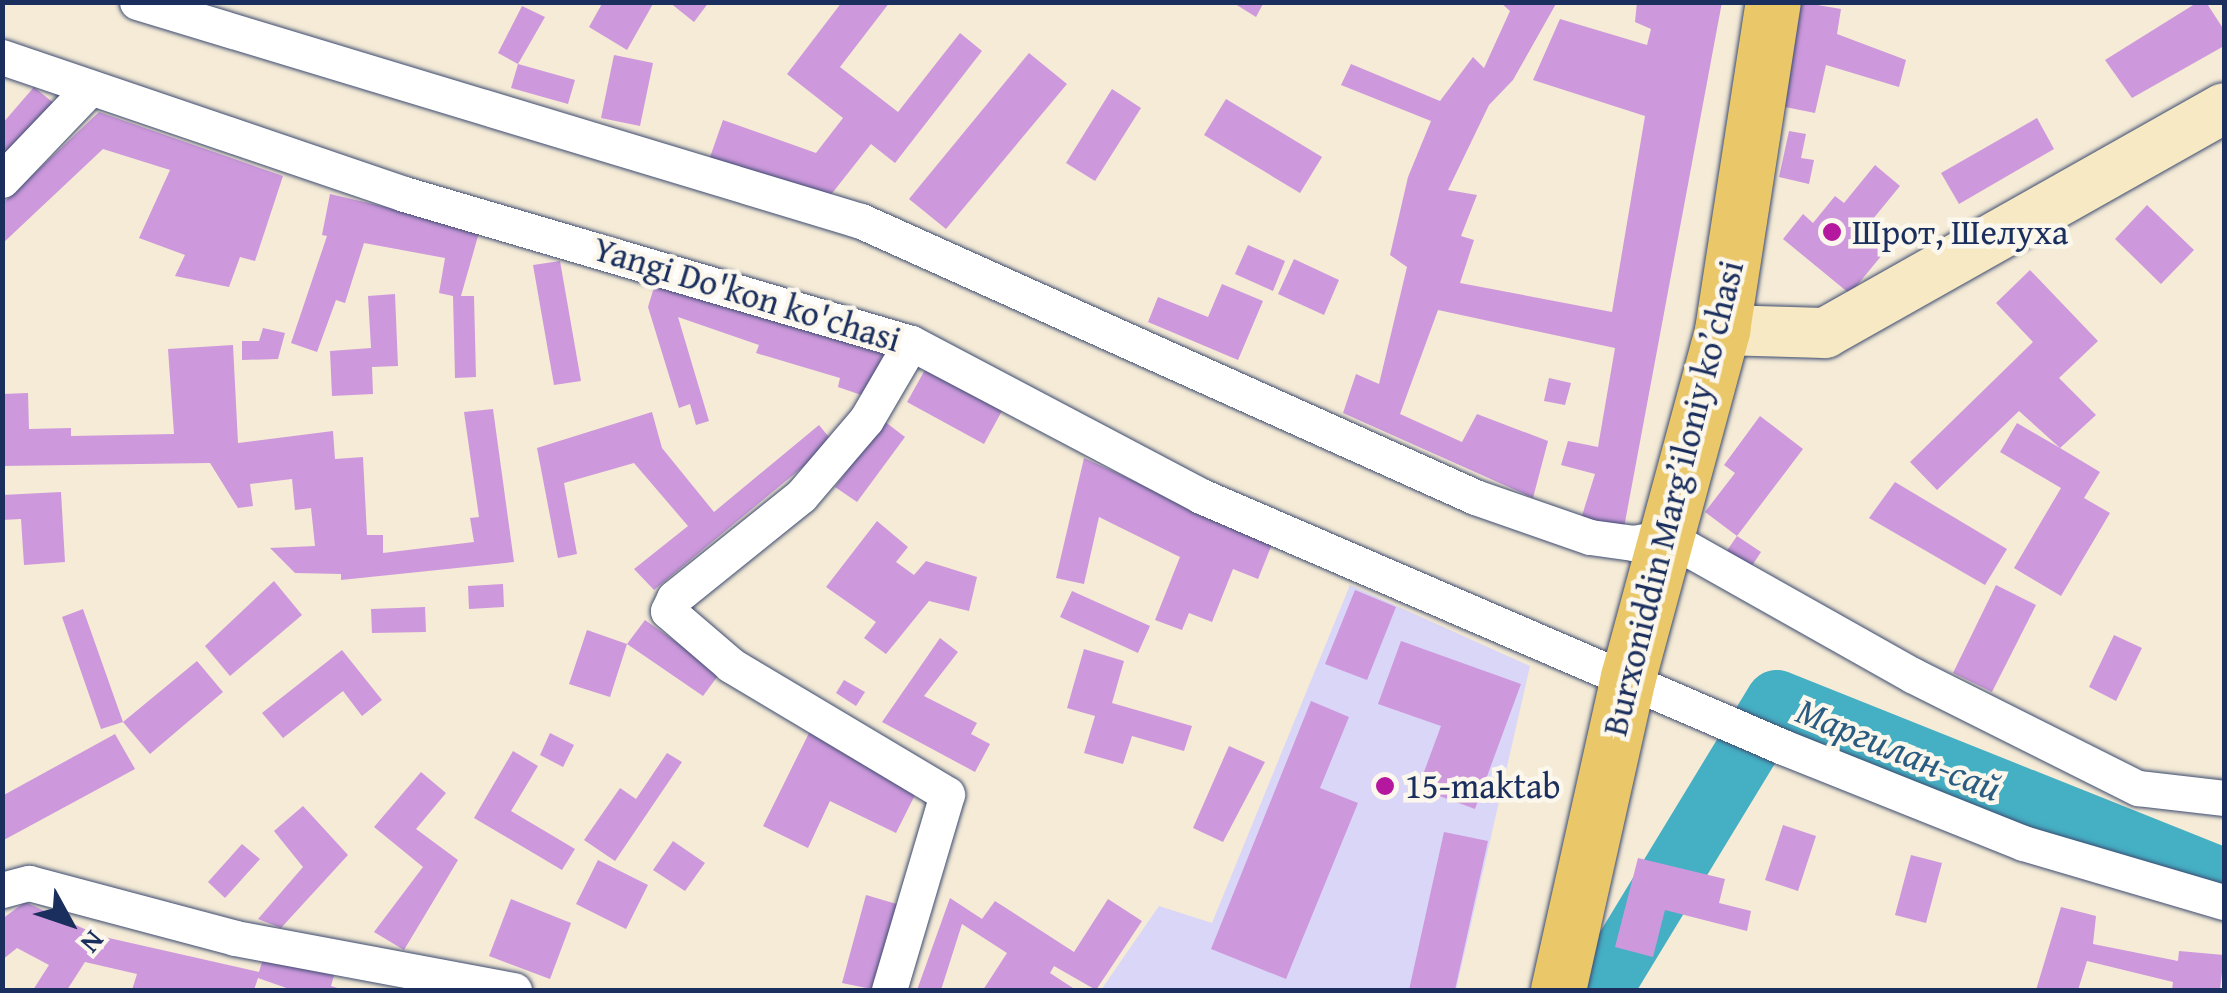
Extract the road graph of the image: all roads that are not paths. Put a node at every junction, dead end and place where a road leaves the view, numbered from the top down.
1 (137, 2) edge
2 (1773, 2) edge
3 (2, 57) edge
4 (88, 90) junction
5 (2224, 108) edge
6 (2, 180) edge
7 (1722, 330) junction
8 (911, 343) junction
9 (1667, 537) junction
10 (1628, 677) junction
11 (2224, 798) edge
12 (2, 890) edge
13 (2224, 902) edge
14 (514, 990) edge
15 (889, 990) edge
16 (1558, 990) edge

1 - 9 street
2 - 7 main road, Burxoniddin Marg’iloniy ko’chasi
3 - 4 street, Yangi Do'kon ko'chasi
4 - 6 street
4 - 8 street, Yangi Do'kon ko'chasi
5 - 7 main road
7 - 9 main road, Burxoniddin Marg’iloniy ko’chasi
8 - 10 street, Yangi Do'kon ko'chasi
8 - 15 street
9 - 10 main road, Burxoniddin Marg’iloniy ko’chasi
9 - 11 street
10 - 13 street, Yangi Do'kon ko'chasi
10 - 16 main road, Burxoniddin Marg’iloniy ko’chasi
12 - 14 street

